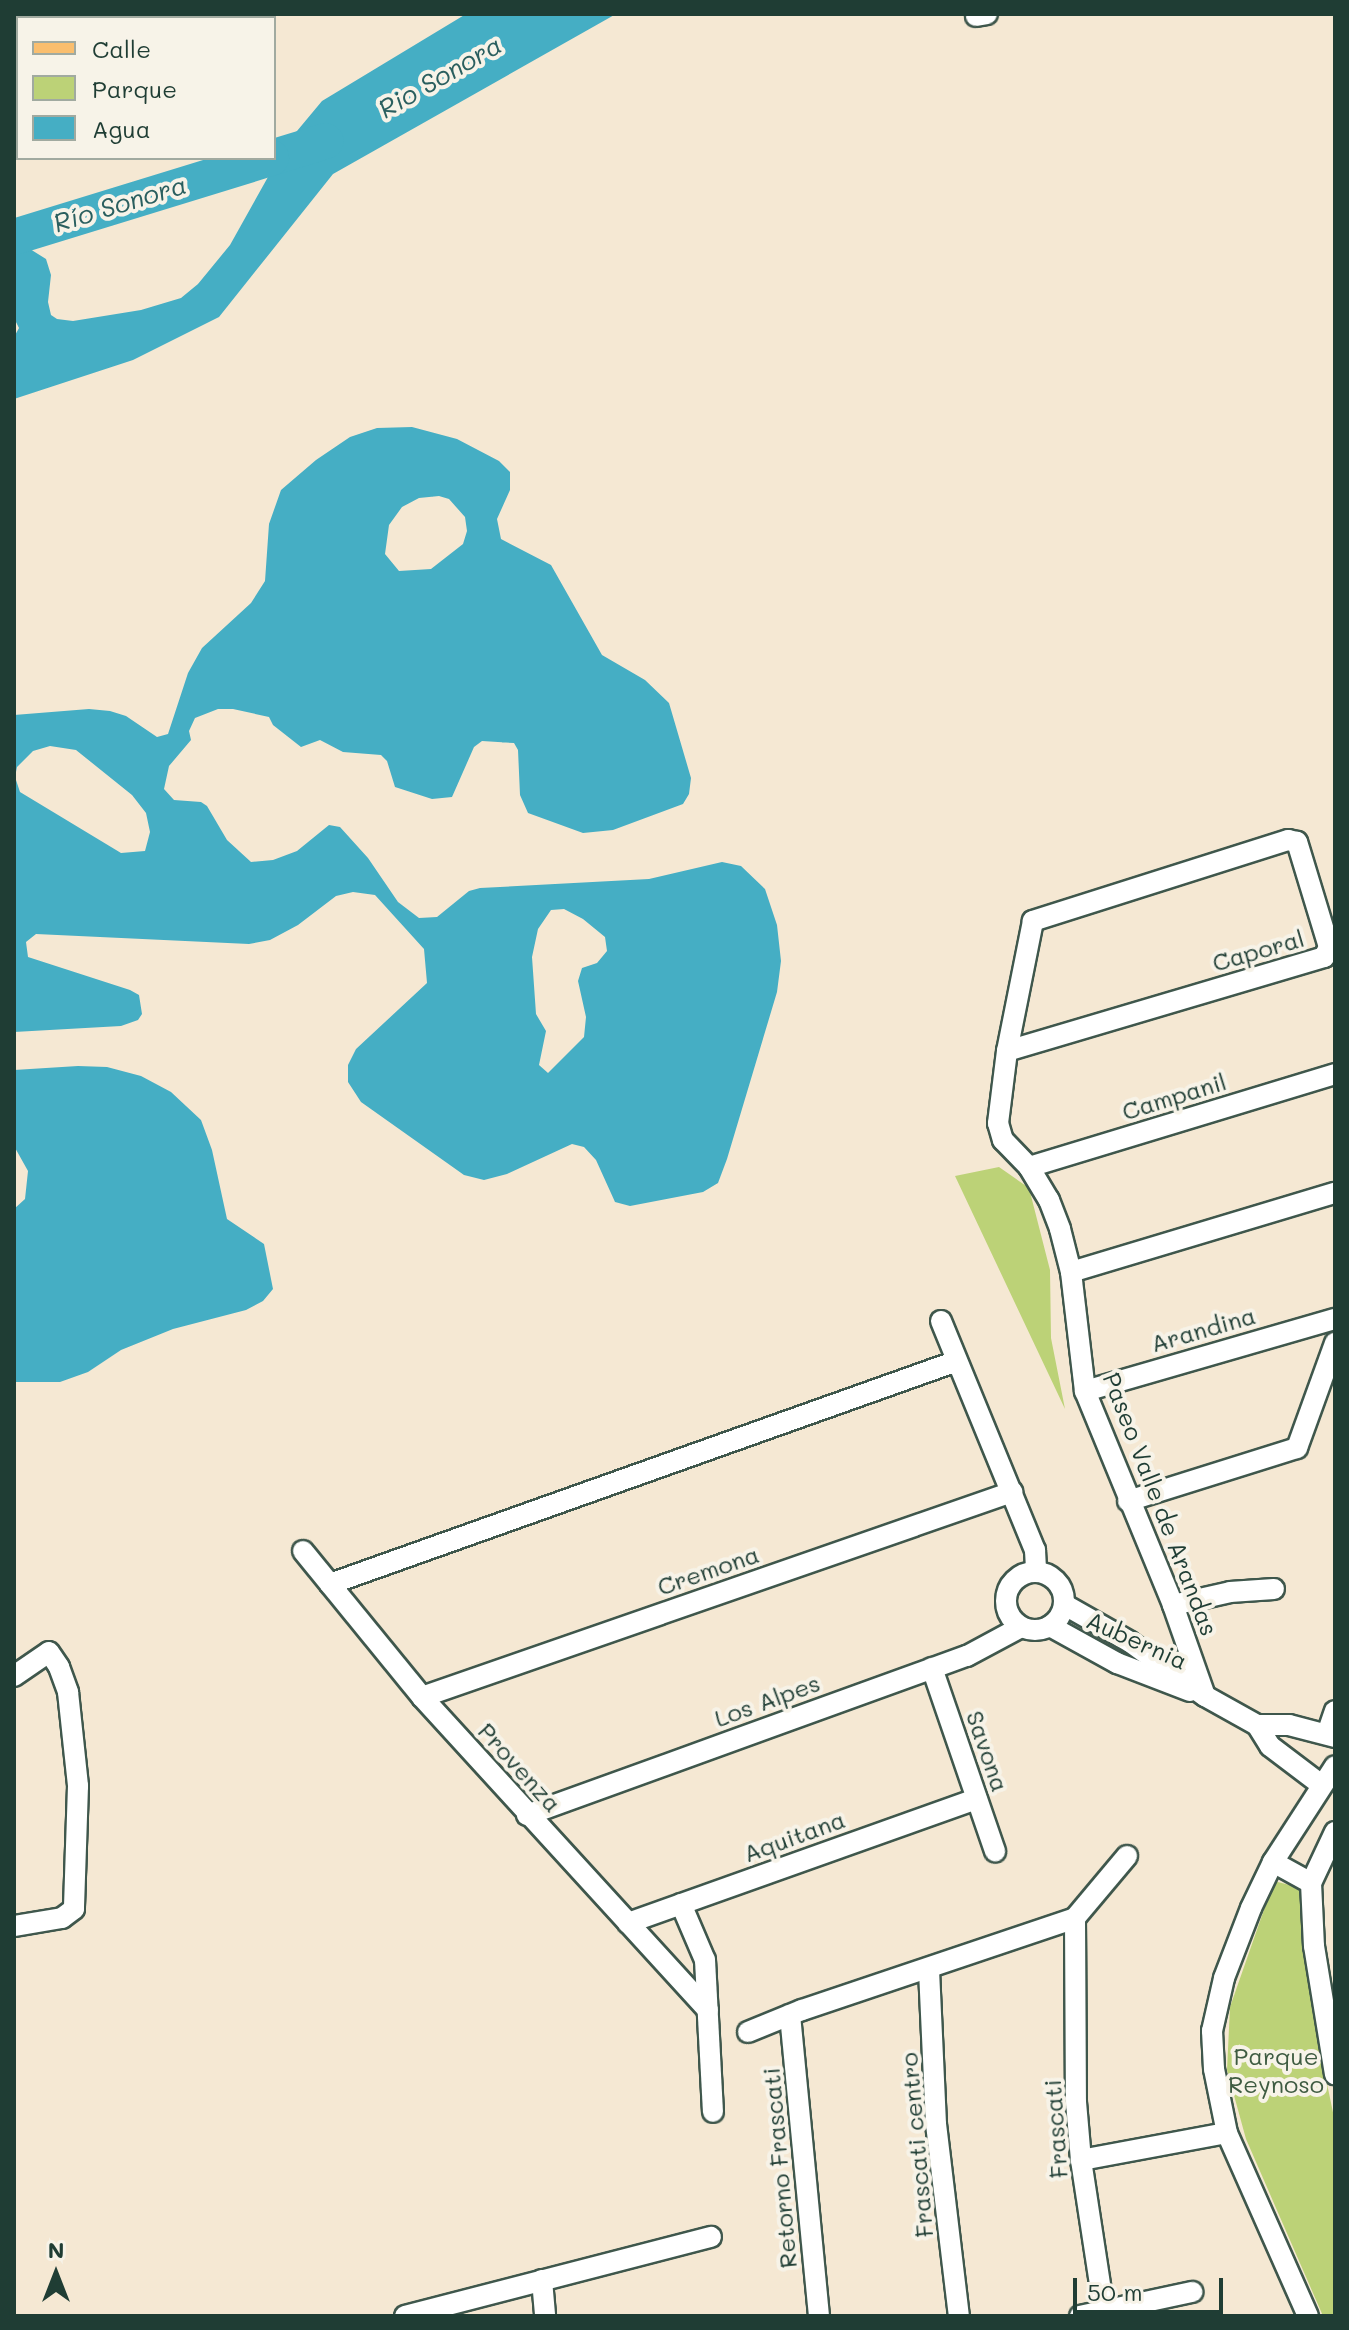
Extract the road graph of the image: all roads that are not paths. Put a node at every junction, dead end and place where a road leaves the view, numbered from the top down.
1 (1033, 921) joint
2 (1007, 1051) junction
3 (1335, 1074) edge
4 (1029, 1167) junction
5 (1335, 1193) edge
6 (1071, 1272) junction
7 (1335, 1319) edge
8 (941, 1321) dead end
9 (1335, 1343) edge
10 (957, 1361) junction
11 (1085, 1391) junction
12 (1012, 1492) junction
13 (1128, 1501) junction
14 (303, 1551) dead end
15 (1036, 1571) junction
16 (330, 1584) junction
17 (1274, 1589) dead end
18 (1065, 1605) junction
19 (1173, 1605) junction
20 (1050, 1626) junction
21 (1021, 1627) junction
22 (932, 1668) junction
23 (14, 1676) edge
24 (1205, 1696) junction
25 (422, 1697) junction
26 (1335, 1711) edge
27 (1257, 1725) junction
28 (1331, 1735) edge
29 (1335, 1766) edge
30 (1320, 1784) junction
31 (977, 1799) junction
32 (527, 1815) junction
33 (1335, 1832) edge
34 (995, 1851) dead end
35 (1127, 1856) dead end
36 (1273, 1862) junction
37 (1311, 1883) junction
38 (681, 1904) junction
39 (1075, 1918) junction
40 (628, 1923) junction
41 (14, 1926) edge
42 (929, 1970) junction
43 (708, 2010) junction
44 (790, 2015) junction
45 (748, 2032) dead end
46 (1335, 2074) edge
47 (713, 2112) dead end
48 (1227, 2133) junction
49 (1081, 2160) junction
50 (711, 2237) dead end
51 (542, 2280) junction
52 (1192, 2292) dead end
53 (1104, 2311) junction
54 (405, 2316) edge
55 (545, 2316) edge
56 (819, 2316) edge
57 (959, 2316) edge
58 (1080, 2316) edge
59 (1308, 2316) edge

1 - 2 street, Paseo Valle de Arandas
1 - 2 street, Caporal
2 - 4 street, Paseo Valle de Arandas
3 - 4 street, Campanil
4 - 6 street, Paseo Valle de Arandas
5 - 6 street
6 - 11 street, Paseo Valle de Arandas
7 - 11 street, Arandina
8 - 10 street
9 - 13 street
10 - 12 street
10 - 16 street
11 - 13 street, Paseo Valle de Arandas
12 - 15 street
12 - 25 street, Cremona
13 - 19 street, Paseo Valle de Arandas
14 - 16 street, Provenza
15 - 18 street
15 - 21 street
16 - 25 street, Provenza
17 - 19 street
18 - 20 street
18 - 24 street, Aubernia
19 - 24 street, Paseo Valle de Arandas
20 - 21 street
20 - 24 street, Aubernia
21 - 22 street, Los Alpes
22 - 31 street, Savona
22 - 32 street, Los Alpes
23 - 41 street
24 - 27 street, Aubernia
25 - 32 street, Provenza
26 - 28 street
27 - 28 street, Aubernia
27 - 30 street, Aubernia
29 - 30 street
30 - 36 street
31 - 34 street, Savona
31 - 38 street, Aquitana
32 - 40 street, Provenza
33 - 37 street
35 - 39 street
36 - 37 street
36 - 48 street
37 - 46 street
38 - 40 street, Aquitana
38 - 43 street
39 - 42 street
39 - 49 street, Frascati
40 - 43 street, Provenza
42 - 44 street
42 - 57 street, Frascati centro
43 - 47 street
44 - 45 street
44 - 56 street, Retorno Frascati
48 - 49 street
48 - 59 street
49 - 53 street, Frascati
50 - 51 street
51 - 54 street
51 - 55 street
52 - 53 street
53 - 58 street

